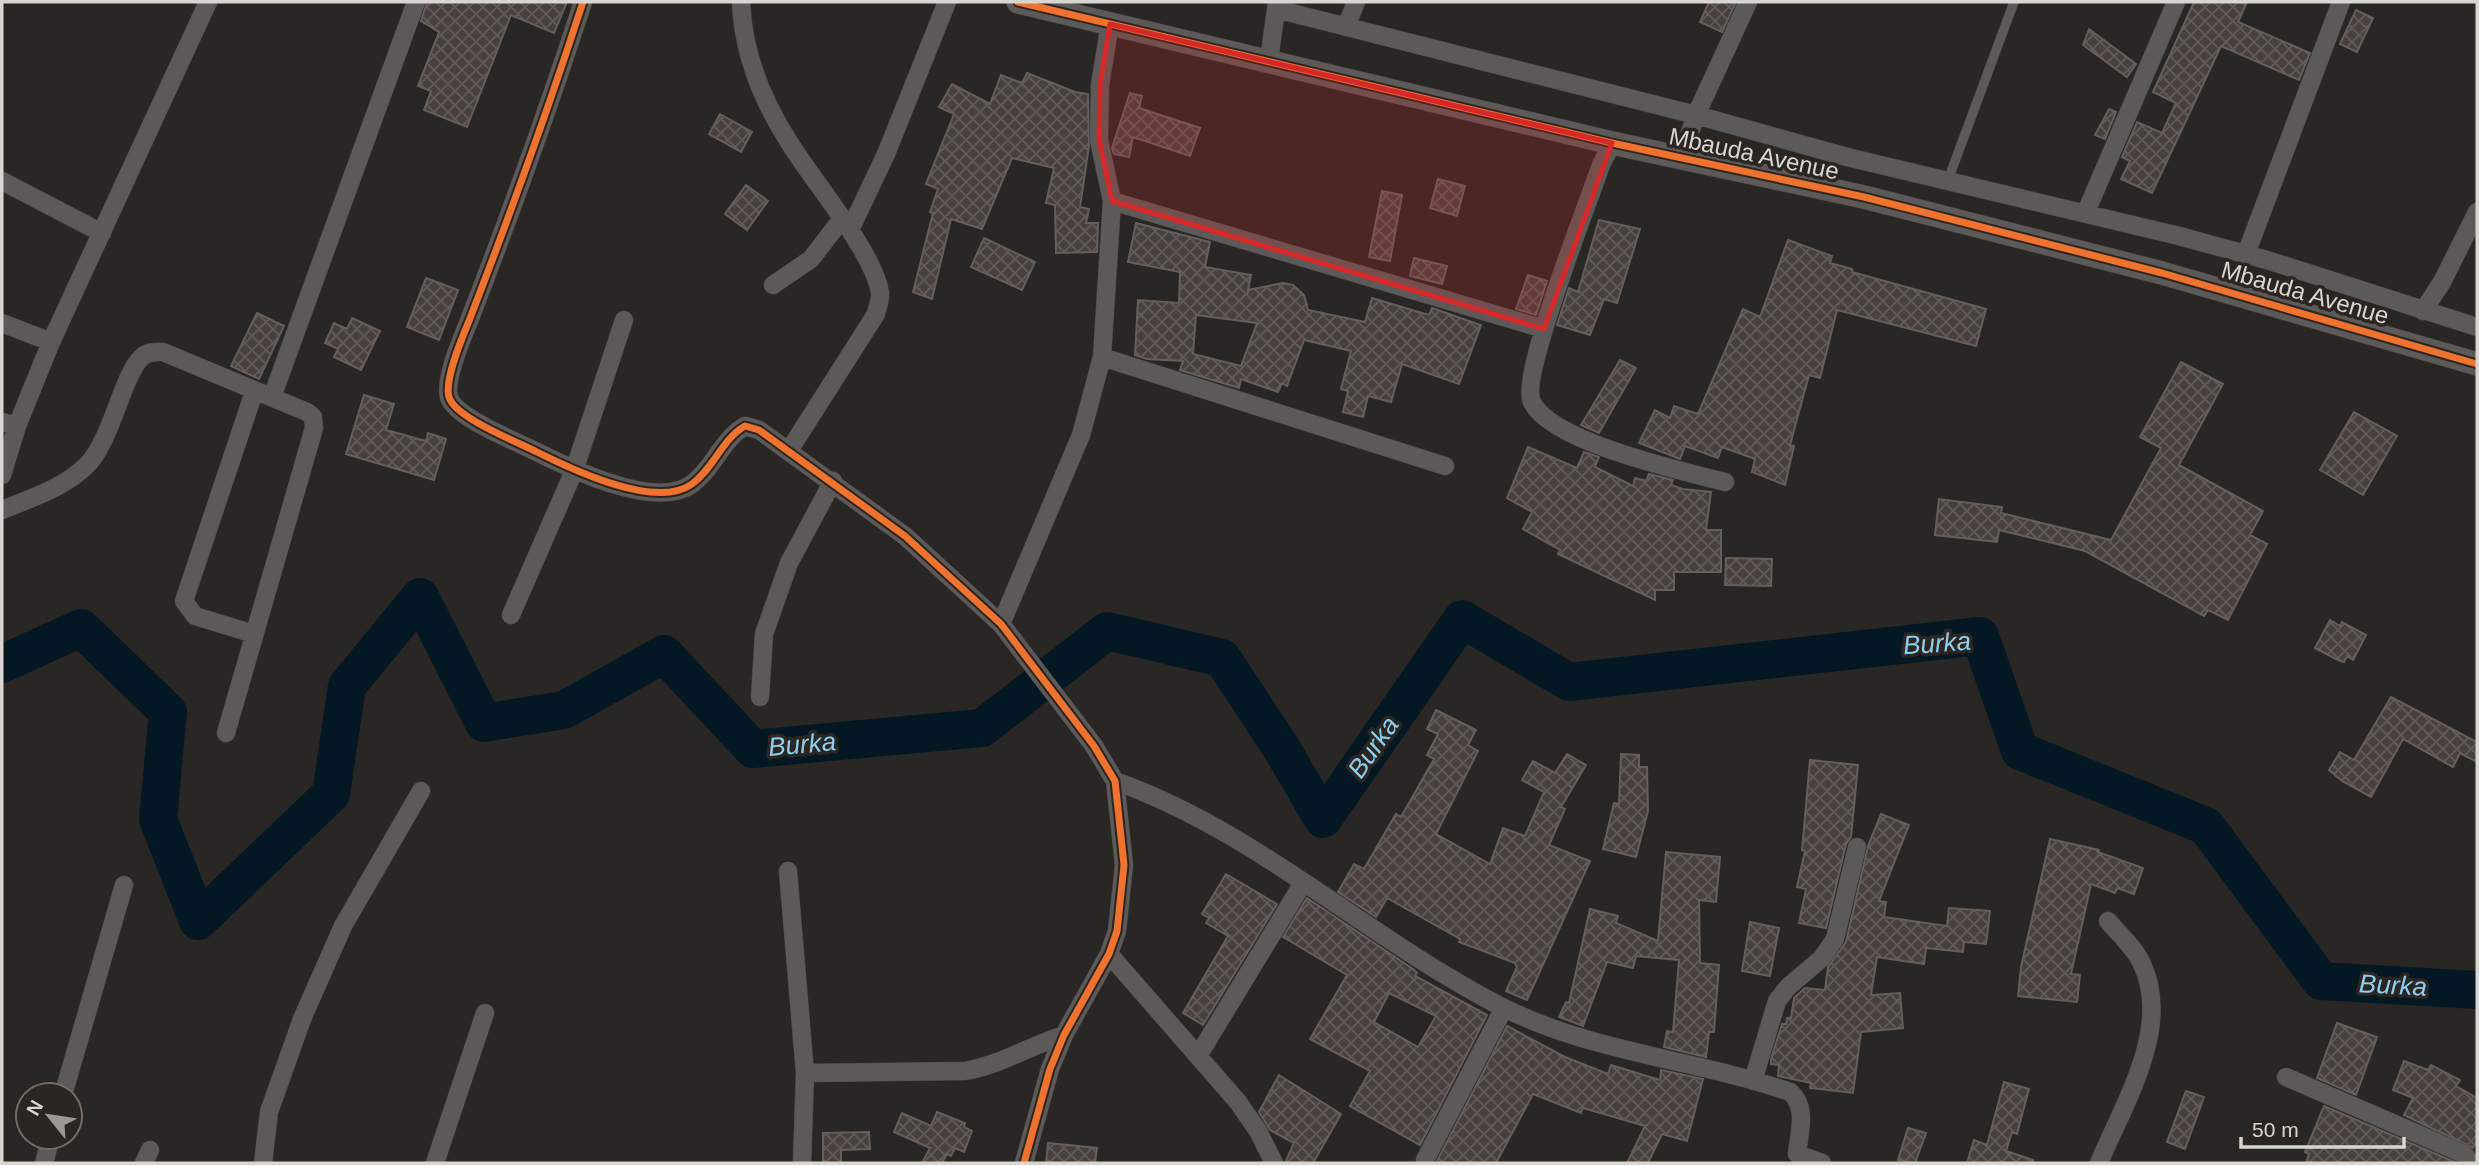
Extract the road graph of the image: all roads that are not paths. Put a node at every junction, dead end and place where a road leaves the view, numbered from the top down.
1 (208, 2) edge
2 (416, 2) edge
3 (583, 2) edge
4 (741, 2) edge
5 (947, 2) edge
6 (1018, 2) edge
7 (1356, 2) edge
8 (1748, 2) edge
9 (2014, 2) edge
10 (2176, 2) edge
11 (2341, 2) edge
12 (1277, 5) edge
13 (1110, 24) junction
14 (1346, 27) junction
15 (1269, 60) junction
16 (1696, 115) junction
17 (1612, 143) junction
18 (1681, 158) junction
19 (1948, 180) junction
20 (2, 181) edge
21 (1111, 201) junction
22 (2086, 212) junction
23 (2477, 212) edge
24 (845, 225) junction
25 (102, 233) junction
26 (2246, 254) junction
27 (772, 285) dead end
28 (2423, 310) junction
29 (624, 320) dead end
30 (2, 323) edge
31 (2477, 327) edge
32 (1544, 329) junction
33 (51, 342) junction
34 (1101, 357) junction
35 (2477, 364) edge
36 (254, 392) junction
37 (272, 397) junction
38 (9, 424) edge
39 (790, 449) junction
40 (1445, 466) dead end
41 (574, 471) junction
42 (2, 475) edge
43 (833, 481) junction
44 (1724, 482) dead end
45 (2, 510) edge
46 (511, 615) dead end
47 (1002, 624) junction
48 (254, 634) junction
49 (760, 697) dead end
50 (226, 733) dead end
51 (1115, 780) junction
52 (421, 791) dead end
53 (1857, 847) dead end
54 (788, 871) dead end
55 (1303, 883) junction
56 (124, 885) dead end
57 (2108, 921) dead end
58 (1109, 954) junction
59 (1504, 1008) junction
60 (485, 1013) dead end
61 (1064, 1035) junction
62 (1198, 1056) junction
63 (805, 1073) junction
64 (2286, 1077) dead end
65 (67, 1081) edge
66 (1754, 1081) junction
67 (1794, 1159) edge
68 (1425, 1160) dead end
69 (263, 1163) edge
70 (435, 1163) edge
71 (802, 1163) edge
72 (1024, 1163) edge
73 (1274, 1163) edge
74 (1822, 1163) edge
75 (2099, 1163) edge
76 (2471, 1163) edge

1 - 25 street
2 - 37 street
3 - 41 street
4 - 24 street
5 - 24 street
6 - 13 street, Mbauda Avenue
7 - 14 street
8 - 16 street
9 - 19 lane
10 - 22 street
11 - 26 street
12 - 14 street
12 - 15 street
13 - 15 street, Mbauda Avenue
13 - 21 street
14 - 16 street
15 - 17 street, Mbauda Avenue
16 - 18 street
16 - 19 street
17 - 18 street, Mbauda Avenue
17 - 32 street
18 - 35 street, Mbauda Avenue
19 - 22 street
20 - 25 street
21 - 32 street
21 - 34 street
22 - 26 street
23 - 28 street
24 - 27 street
24 - 39 street
25 - 33 street
26 - 28 street
28 - 31 street
29 - 41 street
30 - 33 street
32 - 44 street
33 - 38 street
34 - 40 street
34 - 47 street
36 - 37 street
36 - 45 street
36 - 48 street
37 - 48 street
38 - 42 street
39 - 41 street
39 - 43 street
41 - 46 street
43 - 47 street
43 - 49 street
47 - 51 street
48 - 50 street
51 - 55 street
51 - 58 street
52 - 69 street
53 - 66 street
54 - 63 street
55 - 59 street
55 - 62 street
56 - 65 street
57 - 75 street
58 - 61 street
58 - 62 street
59 - 66 street
59 - 68 street
60 - 70 street
61 - 63 street
61 - 72 street
62 - 73 street
63 - 71 street
64 - 76 street
66 - 67 street
67 - 74 street

